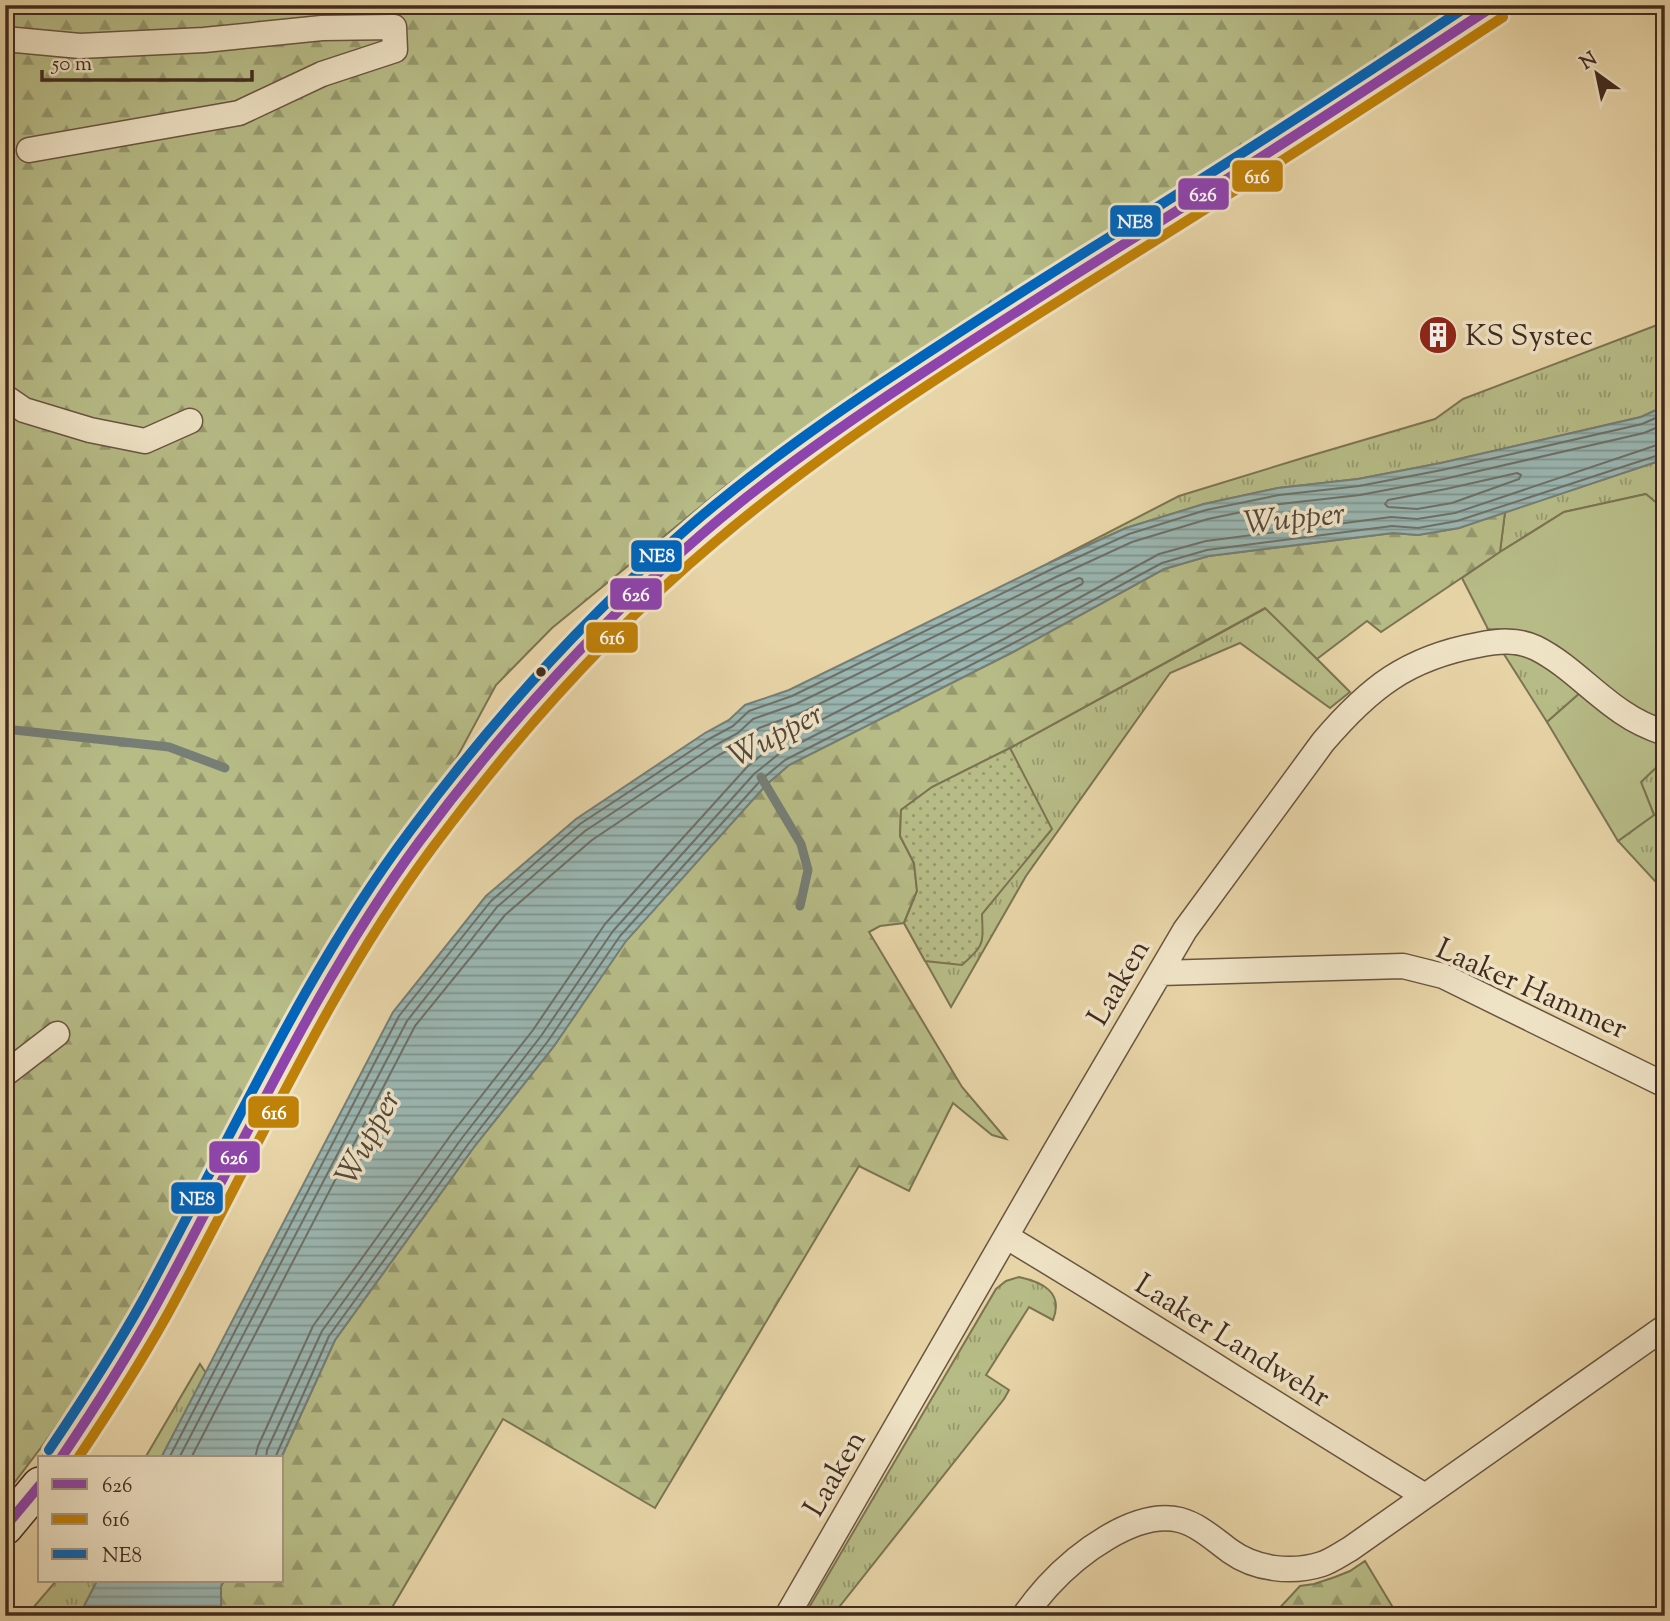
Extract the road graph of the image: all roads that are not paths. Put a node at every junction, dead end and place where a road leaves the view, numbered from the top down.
1 (1495, 5) edge
2 (5, 39) edge
3 (29, 150) dead end
4 (5, 397) edge
5 (190, 421) dead end
6 (1665, 733) edge
7 (1160, 973) junction
8 (57, 1034) dead end
9 (5, 1074) edge
10 (1665, 1085) edge
11 (1006, 1237) junction
12 (1665, 1327) edge
13 (62, 1456) edge
14 (38, 1487) edge
15 (1426, 1496) junction
16 (5, 1527) edge
17 (787, 1616) edge
18 (1024, 1616) edge

1 - 13 main road
2 - 3 street
4 - 5 street
6 - 7 street, Laaken
7 - 10 street, Laaker Hammer
7 - 11 street, Laaken
8 - 9 street
11 - 15 street, Laaker Landwehr
11 - 17 street, Laaken
12 - 15 street
14 - 16 main road
15 - 18 street

